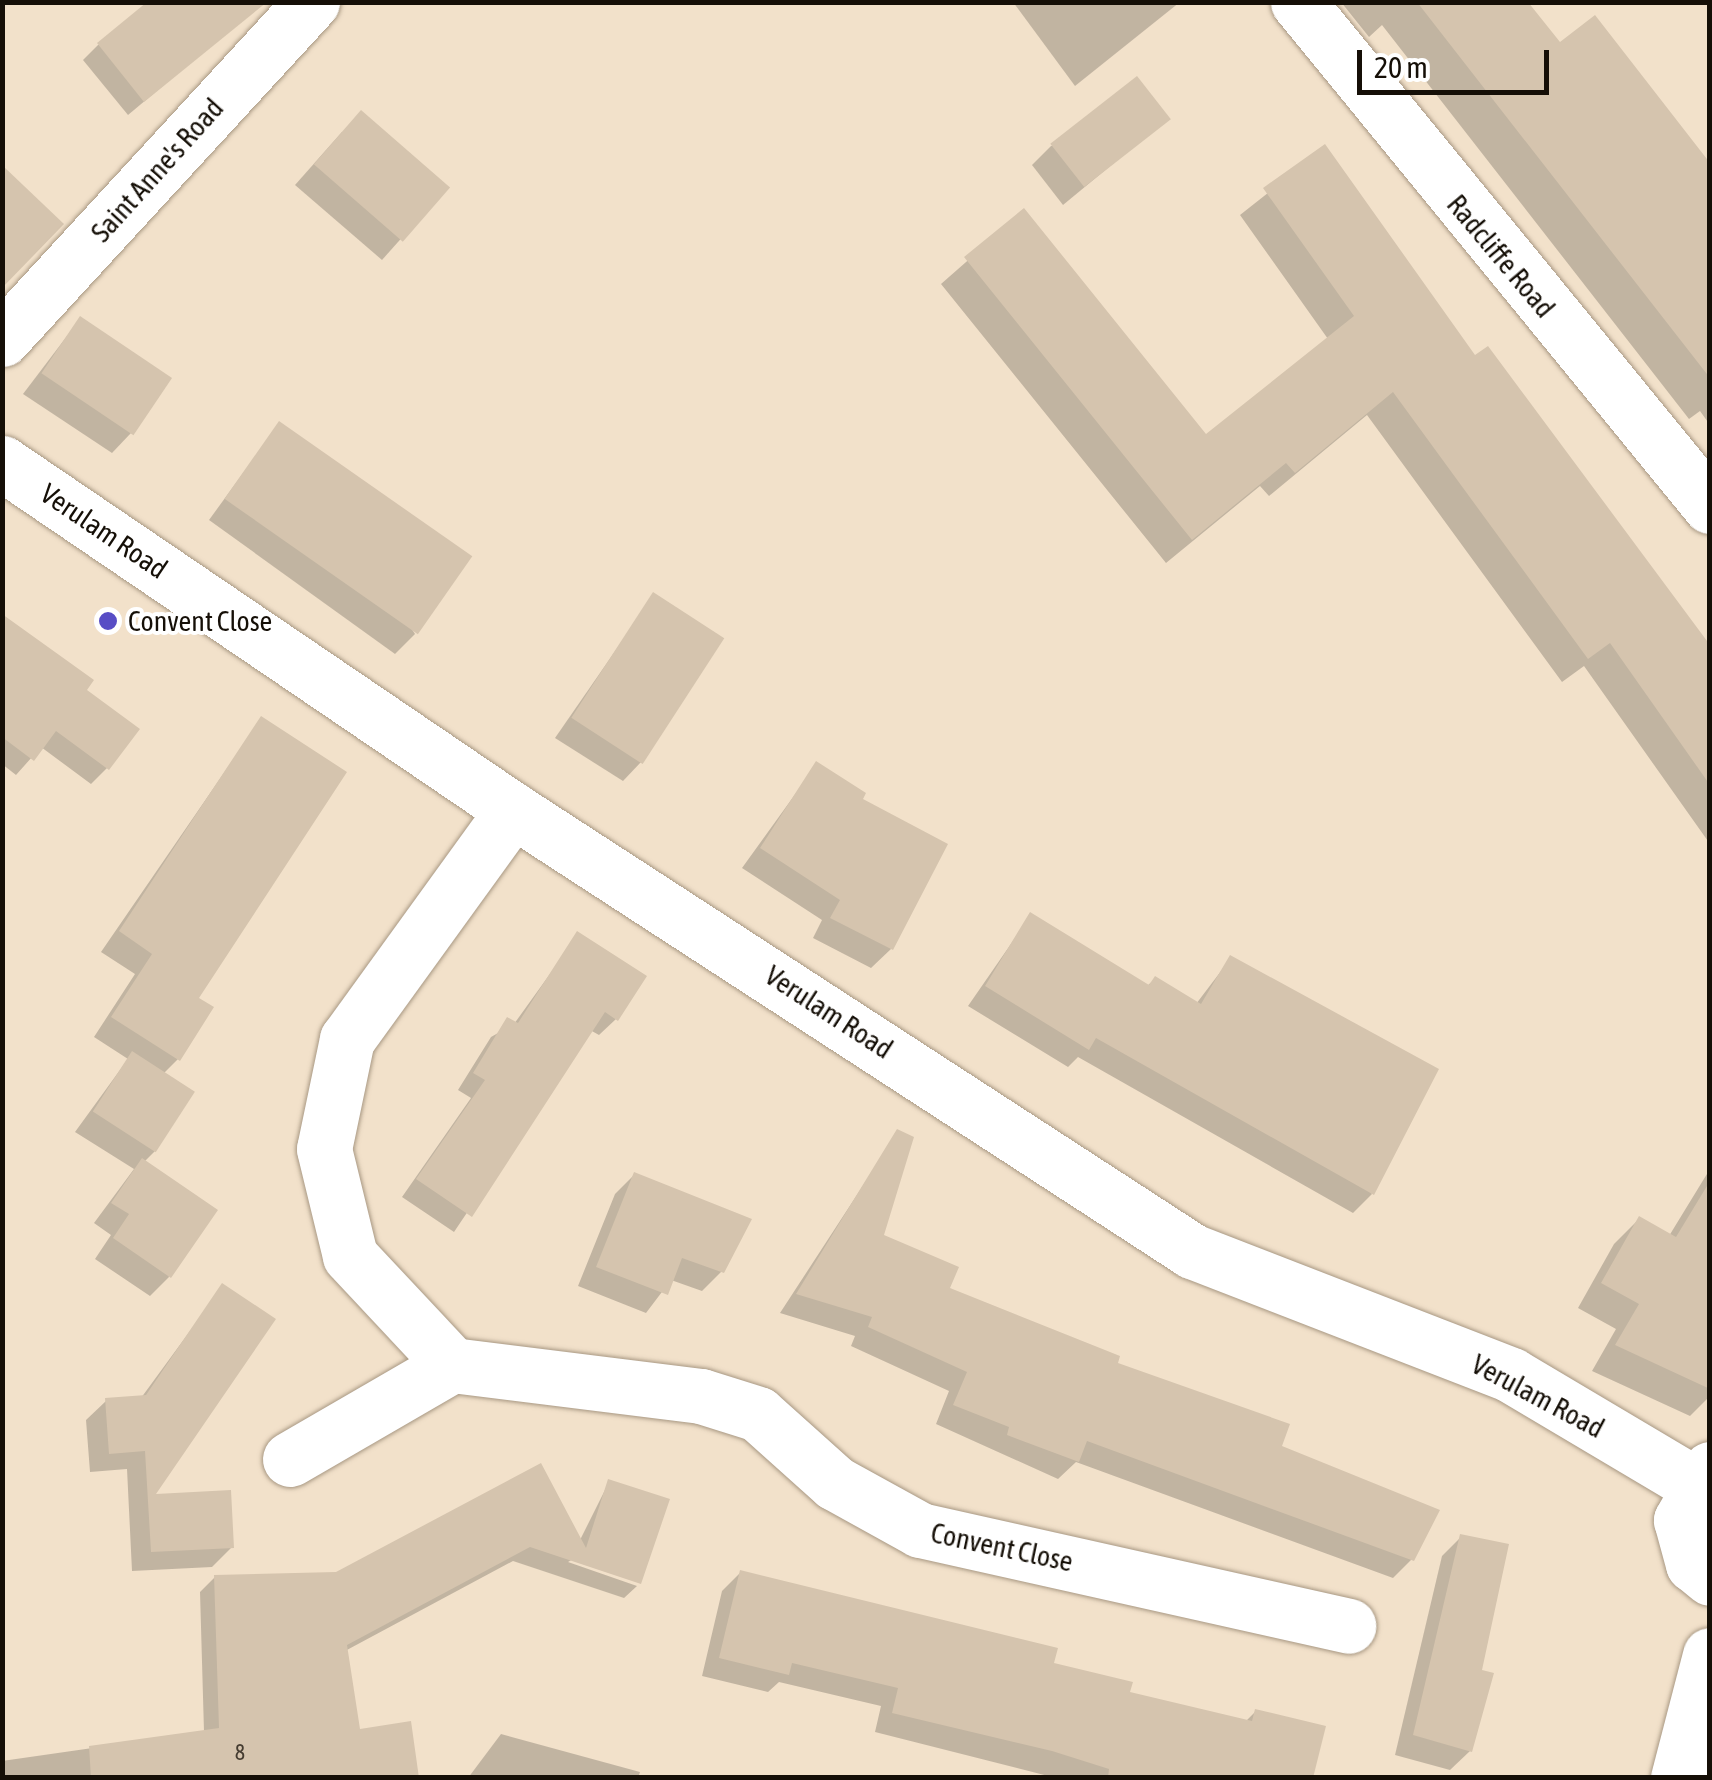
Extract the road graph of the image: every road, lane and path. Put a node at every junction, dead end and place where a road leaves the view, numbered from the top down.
1 (312, 2) edge
2 (1298, 2) edge
3 (2, 339) edge
4 (2, 463) edge
5 (1710, 506) edge
6 (514, 810) junction
7 (452, 1365) junction
8 (290, 1459) dead end
9 (1703, 1477) edge
10 (1710, 1578) edge
11 (1348, 1626) dead end
12 (1710, 1655) edge
13 (1678, 1778) edge

1 - 3 street, Saint Anne's Road
2 - 5 street, Radcliffe Road
4 - 6 street, Verulam Road
6 - 7 street
6 - 9 street, Verulam Road
7 - 8 street
7 - 11 street, Convent Close
9 - 10 street
12 - 13 street

